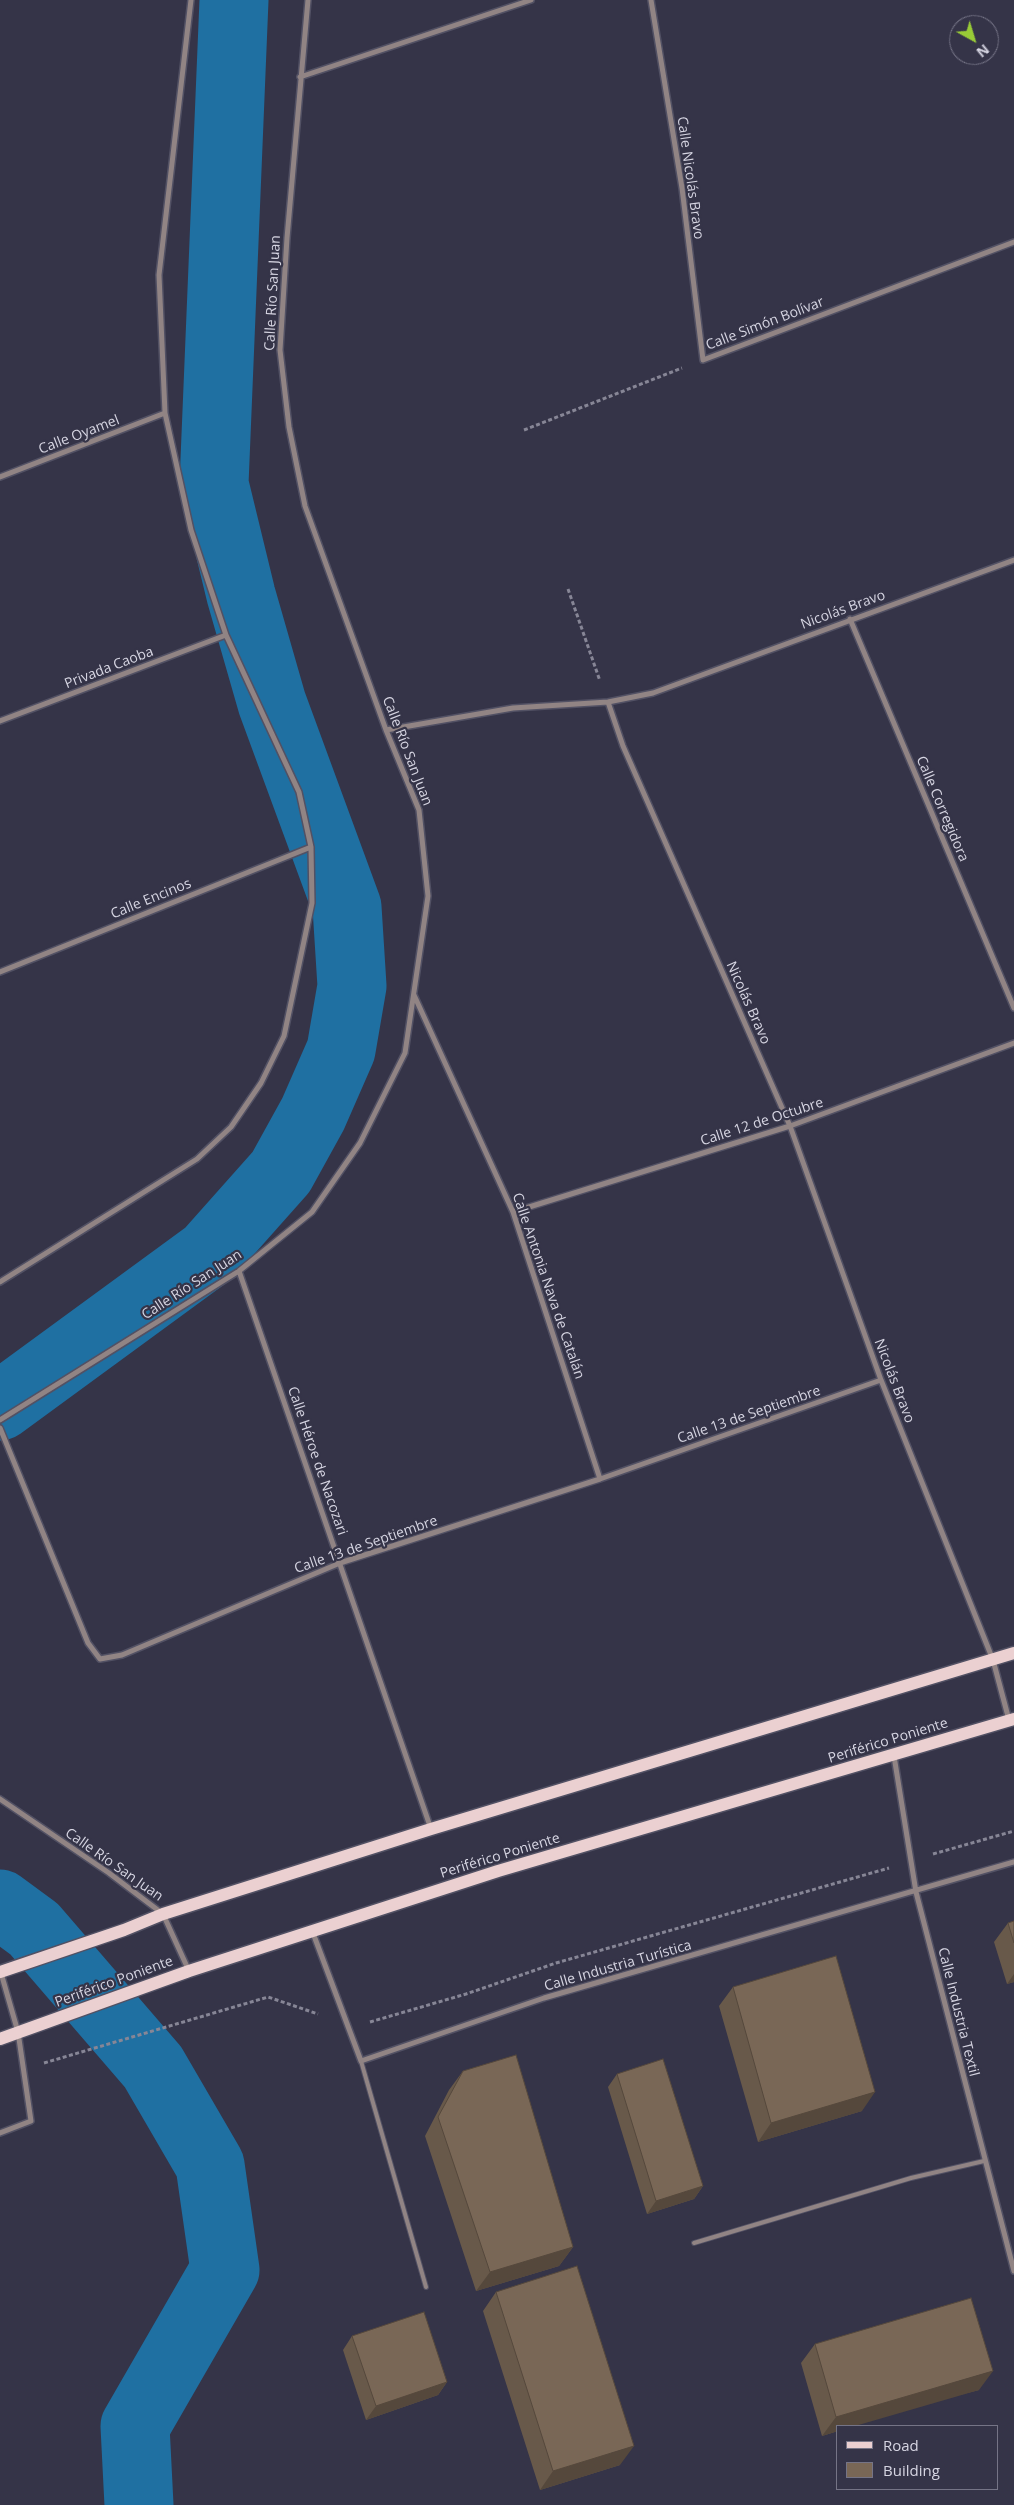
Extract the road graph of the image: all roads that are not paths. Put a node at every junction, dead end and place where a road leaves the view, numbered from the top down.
1 (191, 0) edge
2 (308, 0) edge
3 (532, 0) edge
4 (651, 0) edge
5 (300, 77) junction
6 (1014, 242) edge
7 (703, 360) joint
8 (165, 413) junction
9 (0, 477) edge
10 (1014, 560) edge
11 (850, 619) junction
12 (226, 635) junction
13 (608, 702) junction
14 (0, 721) edge
15 (386, 730) junction
16 (311, 847) junction
17 (0, 972) edge
18 (414, 994) junction
19 (1014, 1008) edge
20 (1014, 1043) edge
21 (790, 1126) junction
22 (513, 1212) junction
23 (238, 1271) junction
24 (0, 1282) edge
25 (881, 1380) junction
26 (0, 1420) edge
27 (0, 1428) edge
28 (600, 1479) junction
29 (340, 1563) junction
30 (1014, 1653) edge
31 (994, 1660) junction
32 (1012, 1720) edge
33 (894, 1756) junction
34 (0, 1799) edge
35 (431, 1830) junction
36 (1014, 1862) edge
37 (916, 1892) junction
38 (163, 1914) junction
39 (313, 1933) junction
40 (0, 1971) edge
41 (189, 1971) junction
42 (18, 2032) junction
43 (0, 2039) edge
44 (361, 2061) junction
45 (0, 2133) edge
46 (984, 2161) junction
47 (694, 2243) dead end
48 (1014, 2271) edge
49 (426, 2287) dead end

1 - 8 street
2 - 5 street, Calle Río San Juan
3 - 5 street
4 - 7 street, Calle Nicolás Bravo
5 - 15 street, Calle Río San Juan
6 - 7 street, Calle Simón Bolívar
8 - 9 street, Calle Oyamel
8 - 12 street
10 - 11 street, Nicolás Bravo
11 - 13 street, Nicolás Bravo
11 - 19 street, Calle Corregidora
12 - 14 street, Privada Caoba
12 - 16 street
13 - 15 street
13 - 21 street, Nicolás Bravo
15 - 18 street, Calle Río San Juan
16 - 17 street, Calle Encinos
16 - 24 street
18 - 22 street, Calle Antonia Nava de Catalán
18 - 23 street, Calle Río San Juan
20 - 21 street, Calle 12 de Octubre
21 - 22 street, Calle 12 de Octubre
21 - 25 street, Nicolás Bravo
22 - 28 street, Calle Antonia Nava de Catalán
23 - 26 street, Calle Río San Juan
23 - 29 street, Calle Héroe de Nacozari
25 - 28 street, Calle 13 de Septiembre
25 - 31 street, Nicolás Bravo
27 - 29 street, Calle 13 de Septiembre
28 - 29 street, Calle 13 de Septiembre
29 - 35 street, Calle Héroe de Nacozari
30 - 31 main road
31 - 32 street, Nicolás Bravo
31 - 35 main road
32 - 33 main road, Periférico Poniente
33 - 37 street, Calle Industria Textil
33 - 39 main road, Periférico Poniente
34 - 38 street, Calle Río San Juan
35 - 38 main road
36 - 37 street, Calle Industria Turística
37 - 44 street, Calle Industria Turística
37 - 46 street, Calle Industria Textil
38 - 40 main road
38 - 41 street, Calle Río San Juan
39 - 41 main road, Periférico Poniente
39 - 44 street
40 - 42 street
41 - 42 main road, Periférico Poniente
42 - 43 main road, Periférico Poniente
42 - 45 street
44 - 49 lane
46 - 47 lane
46 - 48 street, Calle Industria Textil

